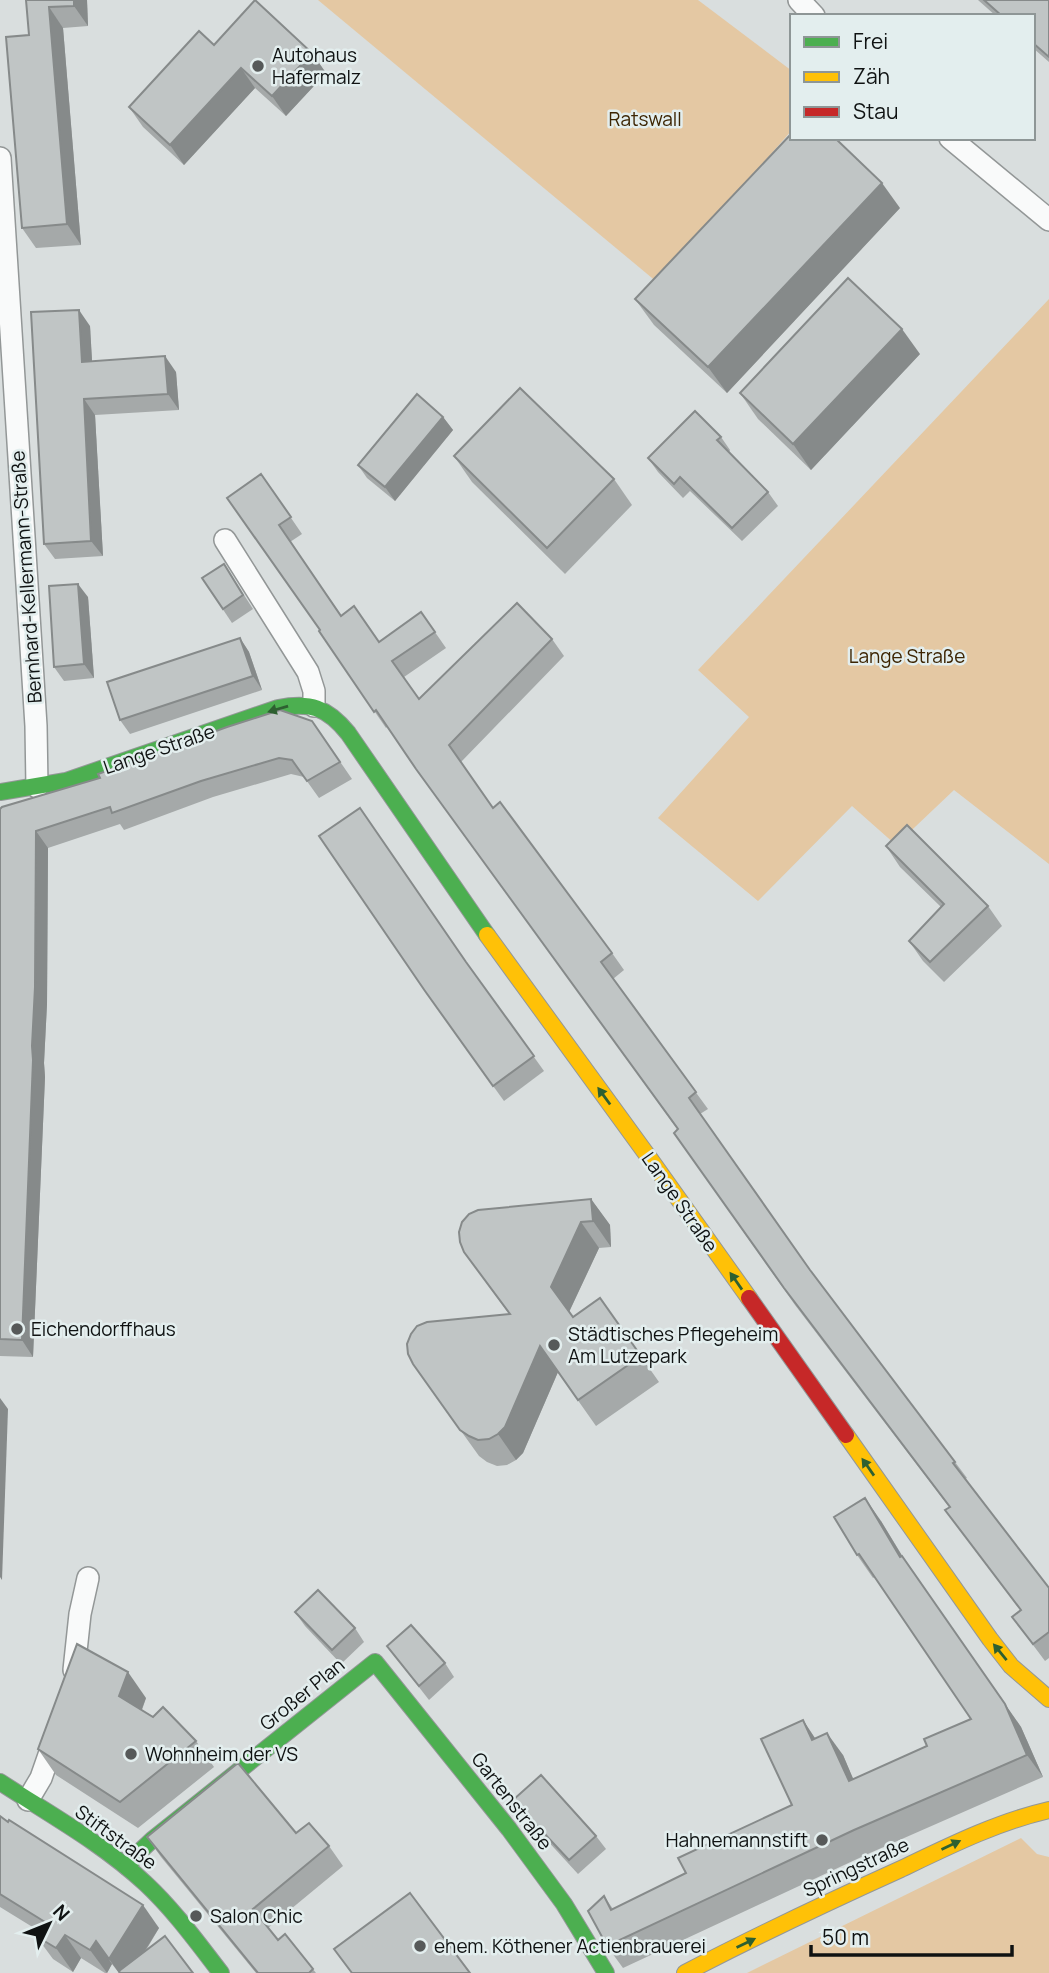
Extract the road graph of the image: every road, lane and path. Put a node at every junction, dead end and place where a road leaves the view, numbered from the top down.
1 (799, 0) edge
2 (812, 14) edge
3 (952, 140) edge
4 (0, 158) edge
5 (1049, 220) edge
6 (225, 540) dead end
7 (314, 706) junction
8 (37, 787) junction
9 (1, 794) edge
10 (89, 1578) dead end
11 (374, 1662) joint
12 (73, 1686) edge
13 (1049, 1699) edge
14 (64, 1712) edge
15 (0, 1782) edge
16 (28, 1800) junction
17 (1049, 1810) edge
18 (127, 1867) junction
19 (221, 1973) edge
20 (606, 1973) edge
21 (685, 1973) edge

1 - 2 street
3 - 5 street
4 - 8 street, Bernhard-Kellermann-Straße
6 - 7 street
7 -> 8 main road, Lange Straße
13 -> 7 main road, Lange Straße
8 - 9 main road, Lange Straße
10 - 12 street
11 - 18 main road, Großer Plan
11 - 20 main road, Gartenstraße
14 - 16 street
15 - 16 main road, Stiftstraße
16 - 18 main road, Stiftstraße
21 -> 17 main road, Springstraße
18 - 19 main road, Stiftstraße

